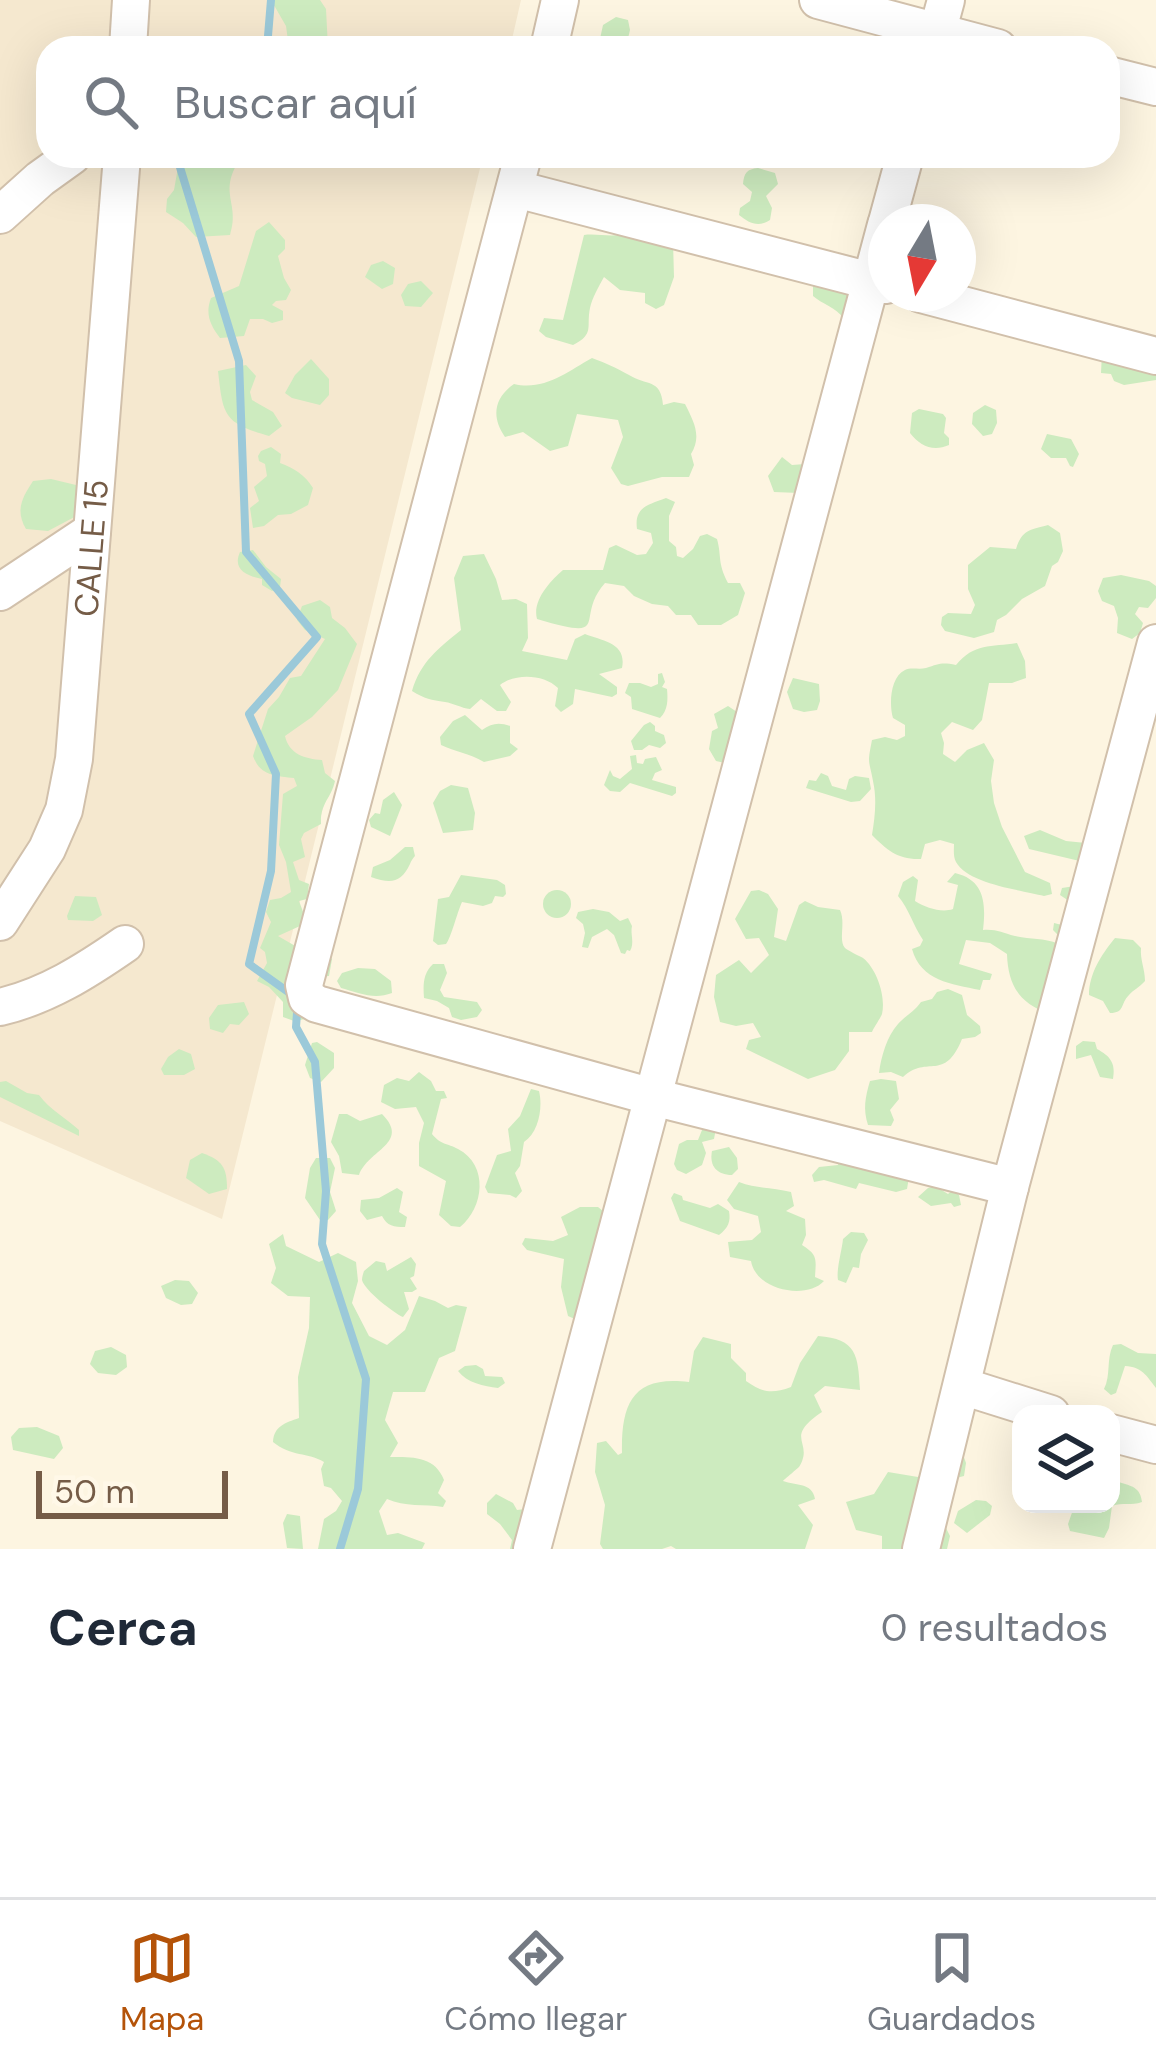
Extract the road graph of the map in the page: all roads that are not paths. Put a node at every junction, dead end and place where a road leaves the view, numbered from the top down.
1 (131, 0) edge
2 (560, 0) edge
3 (818, 0) edge
4 (939, 27) edge
5 (129, 36) edge
6 (552, 36) edge
7 (1120, 78) edge
8 (1156, 87) edge
9 (55, 168) edge
10 (121, 168) edge
11 (901, 168) edge
12 (519, 172) edge
13 (891, 204) edge
14 (0, 215) edge
15 (868, 280) edge
16 (976, 309) edge
17 (871, 312) edge
18 (1156, 356) edge
19 (92, 530) junction
20 (0, 592) edge
21 (1156, 644) edge
22 (0, 922) edge
23 (125, 944) dead end
24 (0, 1007) edge
25 (653, 1096) junction
26 (1010, 1187) junction
27 (962, 1386) junction
28 (1022, 1405) edge
29 (1120, 1435) edge
30 (1156, 1445) edge
31 (532, 1549) edge
32 (921, 1549) edge

1 - 5 street
2 - 6 street
3 - 4 street
7 - 8 street
9 - 14 street
10 - 19 street, CALLE 15
11 - 13 street
12 - 15 street
12 - 25 street
16 - 18 street
17 - 25 street
19 - 20 street
19 - 22 street, CALLE 15
21 - 26 street
23 - 24 street
25 - 26 street
25 - 31 street
26 - 27 street
27 - 28 street
27 - 32 street
29 - 30 street

